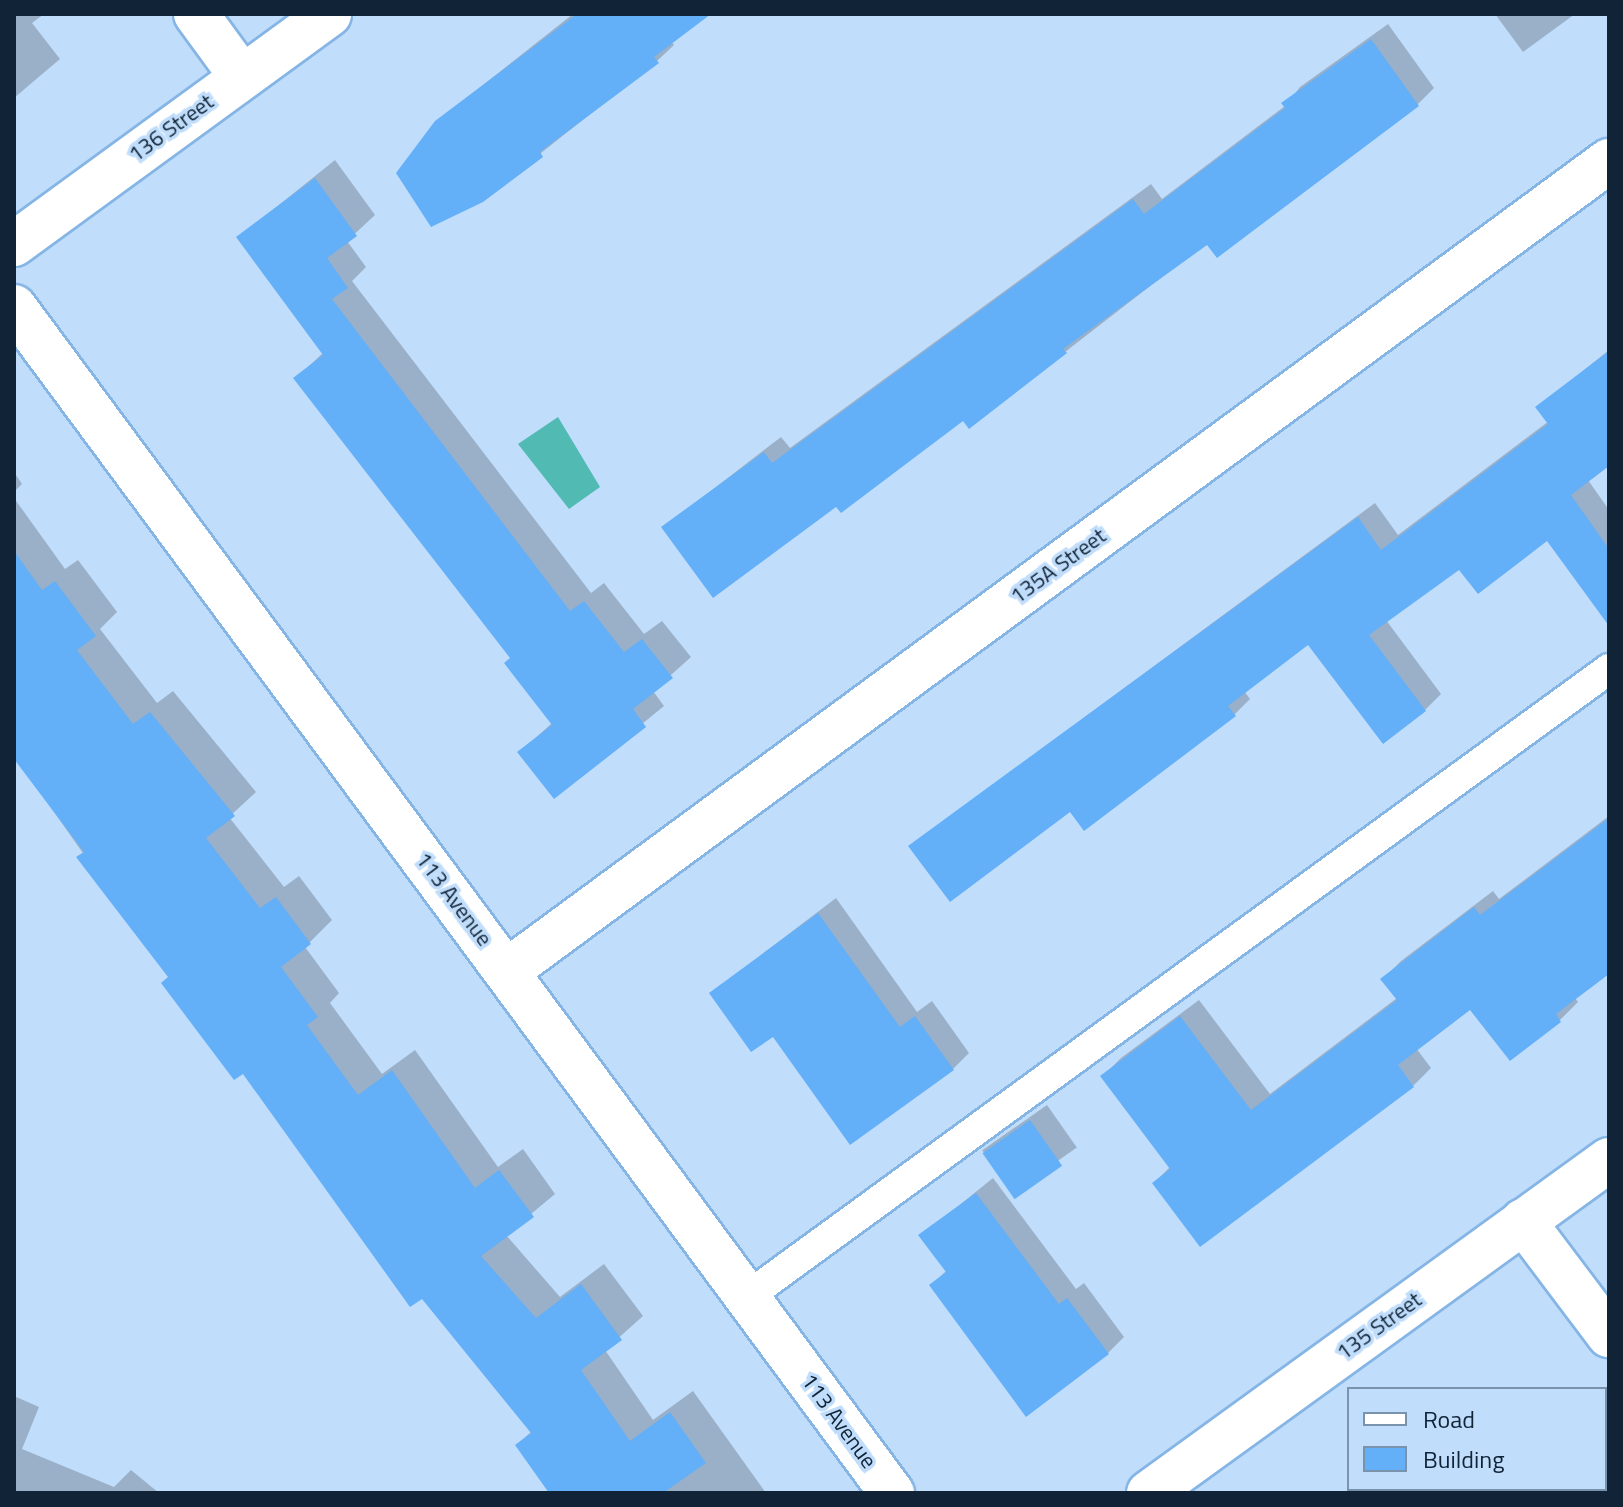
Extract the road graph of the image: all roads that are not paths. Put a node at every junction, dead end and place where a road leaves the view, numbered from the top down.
1 (196, 14) edge
2 (329, 14) edge
3 (242, 77) junction
4 (1609, 161) edge
5 (14, 244) edge
6 (14, 307) edge
7 (1609, 669) edge
8 (507, 971) junction
9 (1609, 1160) edge
10 (1523, 1221) junction
11 (748, 1296) junction
12 (1609, 1335) edge
13 (892, 1493) edge
14 (1149, 1493) edge

1 - 3 street
2 - 3 street, 136 Street
3 - 5 street, 136 Street
4 - 8 street, 135A Street
6 - 8 street, 113 Avenue
7 - 11 lane
8 - 11 street, 113 Avenue
9 - 10 street, 135 Street
10 - 12 street
10 - 14 street, 135 Street
11 - 13 street, 113 Avenue

